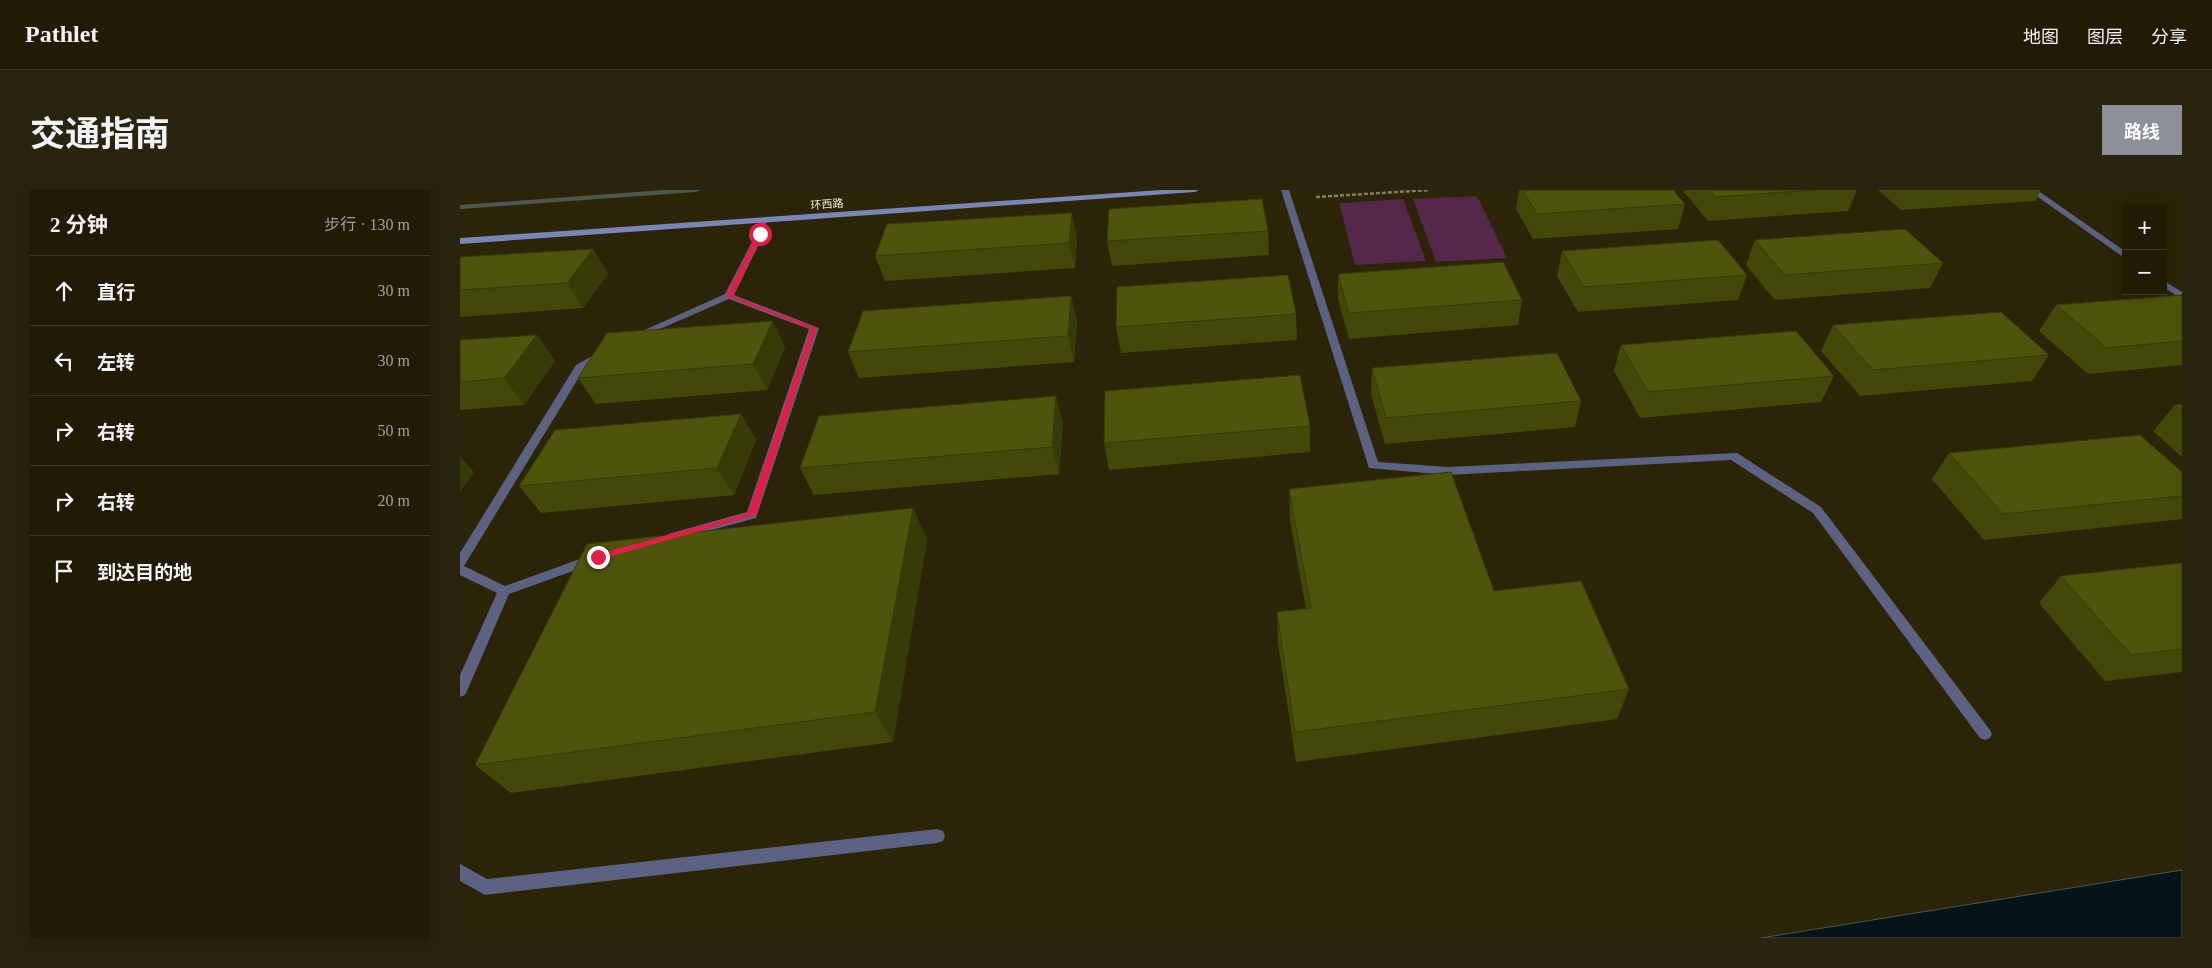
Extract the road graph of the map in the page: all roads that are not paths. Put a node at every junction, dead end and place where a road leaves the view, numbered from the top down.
1 (1195, 190) edge
2 (1285, 190) edge
3 (2032, 190) edge
4 (763, 220) junction
5 (460, 240) edge
6 (2122, 253) edge
7 (2167, 286) edge
8 (729, 296) junction
9 (2182, 296) edge
10 (625, 341) edge
11 (609, 349) edge
12 (665, 539) edge
13 (598, 557) edge
14 (460, 564) edge
15 (460, 570) edge
16 (504, 591) junction
17 (460, 690) edge
18 (1985, 734) dead end
19 (936, 836) dead end
20 (460, 872) edge

1 - 4 street, 环西路
2 - 18 lane
3 - 6 lane
4 - 5 street, 环西路
4 - 8 lane
7 - 9 lane
8 - 10 lane
8 - 12 lane
11 - 14 lane
13 - 16 lane
15 - 16 lane
16 - 17 lane
19 - 20 lane

